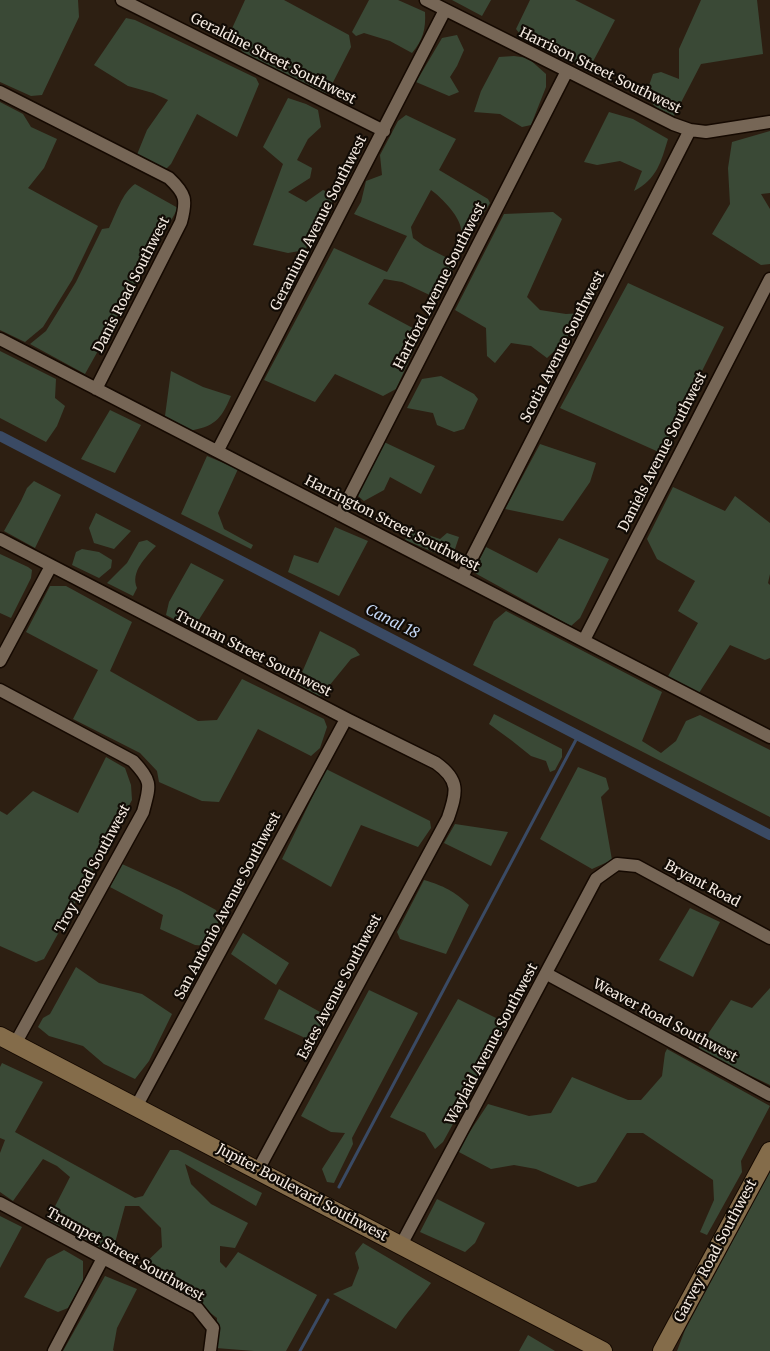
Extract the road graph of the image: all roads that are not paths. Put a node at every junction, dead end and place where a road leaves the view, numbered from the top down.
1 (122, 0) edge
2 (426, 0) edge
3 (445, 10) junction
4 (567, 71) junction
5 (0, 92) edge
6 (770, 122) edge
7 (690, 130) junction
8 (384, 131) junction
9 (770, 278) edge
10 (0, 339) edge
11 (96, 388) junction
12 (218, 450) junction
13 (340, 515) junction
14 (0, 539) edge
15 (51, 566) junction
16 (462, 577) junction
17 (584, 640) junction
18 (0, 661) edge
19 (0, 690) edge
20 (346, 719) junction
21 (770, 736) edge
22 (448, 818) joint
23 (617, 864) joint
24 (770, 938) edge
25 (546, 974) junction
26 (8, 1040) edge
27 (770, 1094) edge
28 (136, 1107) junction
29 (770, 1151) edge
30 (258, 1170) junction
31 (0, 1204) edge
32 (401, 1245) junction
33 (103, 1258) junction
34 (210, 1350) edge
35 (54, 1351) edge
36 (603, 1351) edge
37 (662, 1351) edge

1 - 8 street, Geraldine Street Southwest
2 - 3 street, Harrison Street Southwest
3 - 4 street, Harrison Street Southwest
3 - 8 street, Geranium Avenue Southwest
4 - 7 street, Harrison Street Southwest
4 - 13 street, Hartford Avenue Southwest
5 - 11 street, Danis Road Southwest
6 - 7 street, Harrison Street Southwest
7 - 16 street, Scotia Avenue Southwest
8 - 12 street, Geranium Avenue Southwest
9 - 17 street, Daniels Avenue Southwest
10 - 11 street, Harrington Street Southwest
11 - 12 street, Harrington Street Southwest
12 - 13 street, Harrington Street Southwest
13 - 16 street, Harrington Street Southwest
14 - 15 street, Truman Street Southwest
15 - 18 street
15 - 20 street, Truman Street Southwest
16 - 17 street, Harrington Street Southwest
17 - 21 street, Harrington Street Southwest
19 - 26 street, Troy Road Southwest
20 - 22 street, Truman Street Southwest
20 - 28 street, San Antonio Avenue Southwest
22 - 30 street, Estes Avenue Southwest
23 - 24 street, Bryant Road
23 - 25 street, Waylaid Avenue Southwest
25 - 27 street, Weaver Road Southwest
25 - 32 street, Waylaid Avenue Southwest
26 - 28 street, Jupiter Boulevard Southwest
28 - 30 street, Jupiter Boulevard Southwest
29 - 37 street, Garvey Road Southwest
30 - 32 street, Jupiter Boulevard Southwest
31 - 33 street, Trumpet Street Southwest
32 - 36 street, Jupiter Boulevard Southwest
33 - 34 street, Trumpet Street Southwest
33 - 35 street

